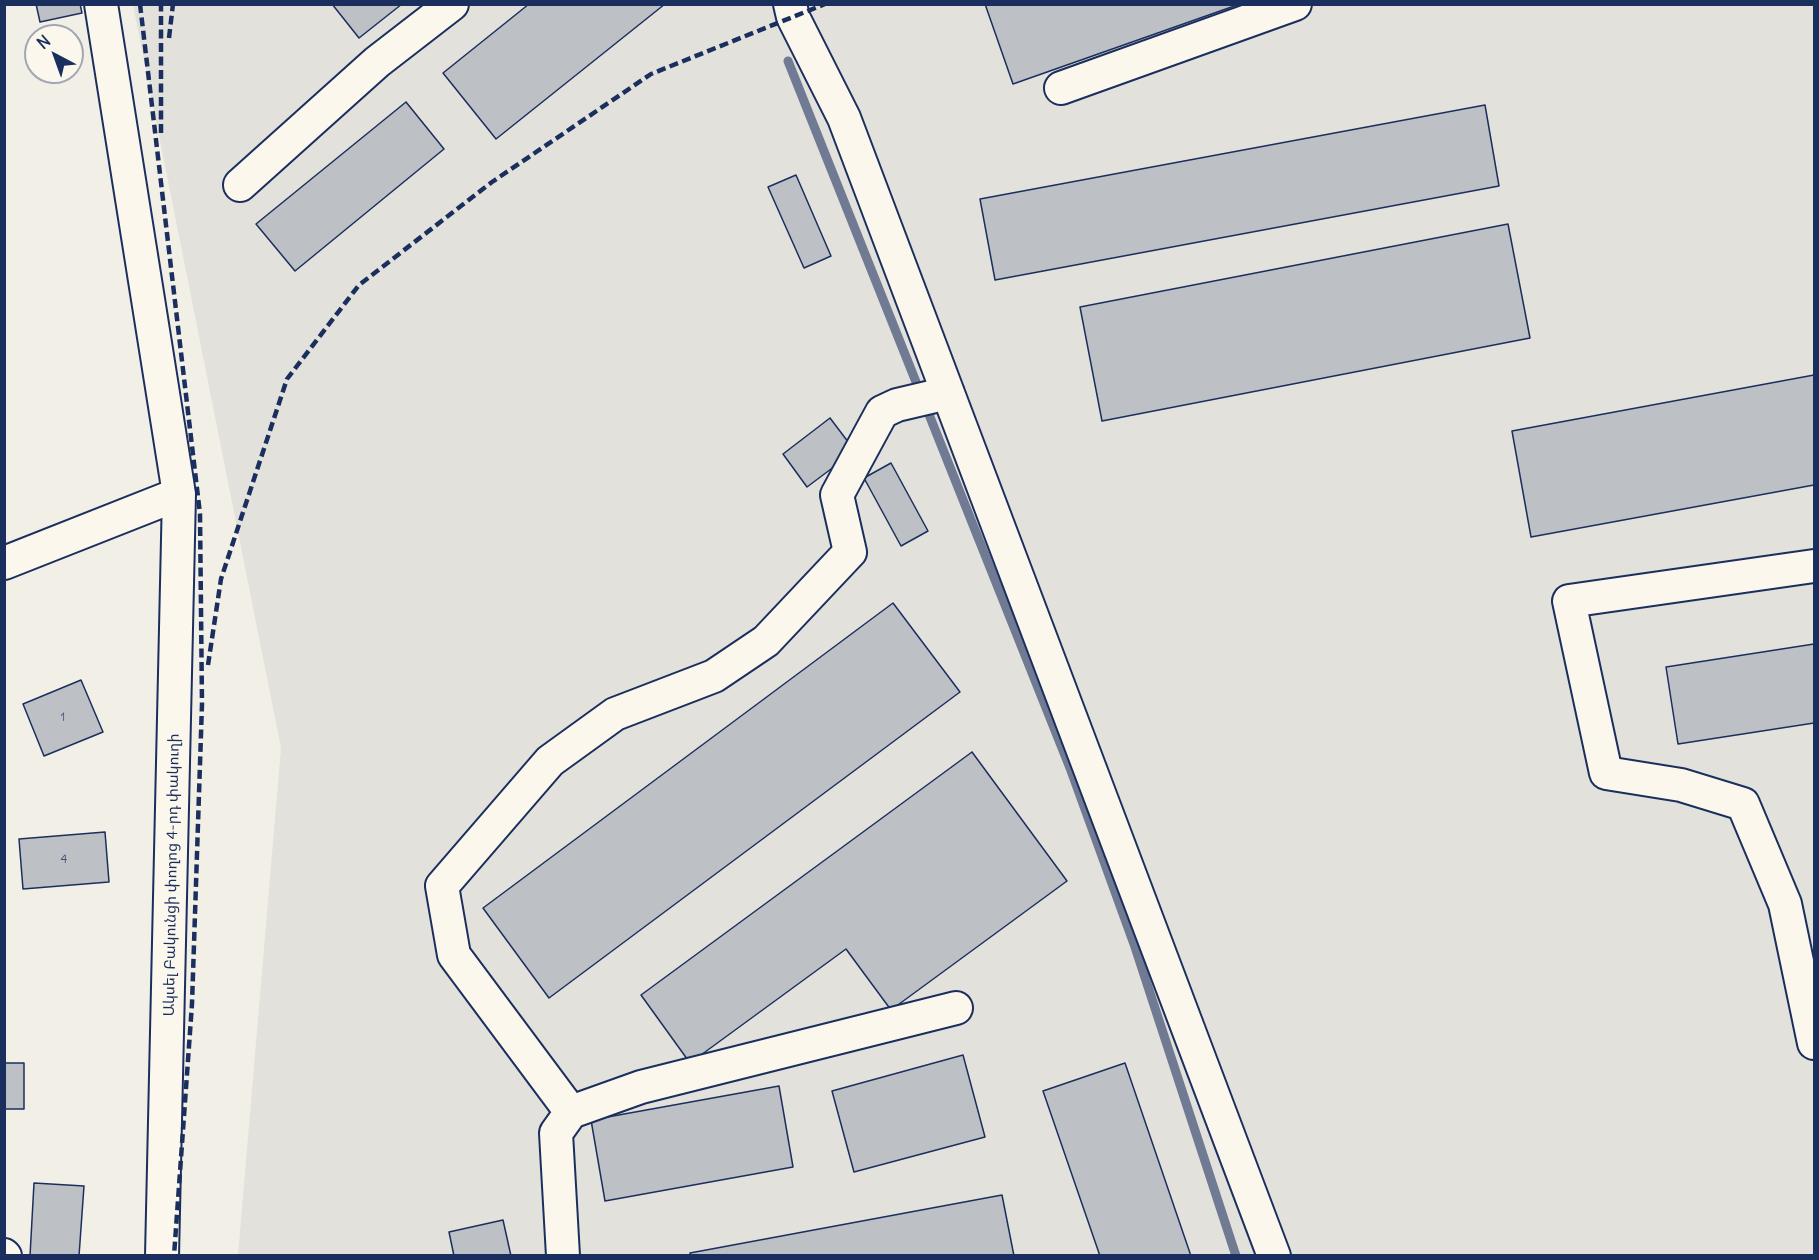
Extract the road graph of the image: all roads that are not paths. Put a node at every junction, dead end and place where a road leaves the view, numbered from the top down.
1 (101, 4) edge
2 (452, 4) edge
3 (790, 4) edge
4 (1295, 4) edge
5 (1061, 88) dead end
6 (240, 185) dead end
7 (941, 395) junction
8 (179, 494) junction
9 (4, 563) edge
10 (1815, 566) edge
11 (956, 1008) dead end
12 (1815, 1043) edge
13 (571, 1112) junction
14 (162, 1256) edge
15 (563, 1256) edge
16 (1274, 1256) edge

1 - 8 street, Ակսել Բակունցի փողոց 4-րդ փակուղի
2 - 6 street
3 - 7 street
4 - 5 street
7 - 13 street
7 - 16 street
8 - 9 street
8 - 14 street, Ակսել Բակունցի փողոց 4-րդ փակուղի
10 - 12 street
11 - 13 street
13 - 15 street

